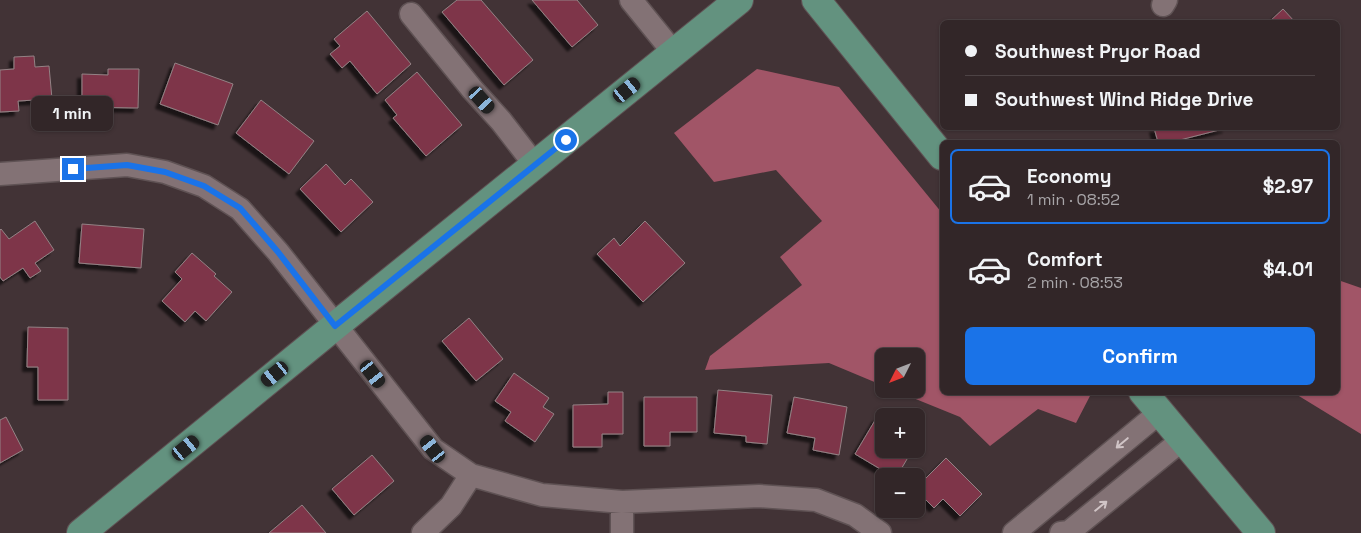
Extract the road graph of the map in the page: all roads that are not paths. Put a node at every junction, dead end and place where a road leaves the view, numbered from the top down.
1 (631, 0) edge
2 (739, 0) edge
3 (816, 0) edge
4 (411, 14) dead end
5 (674, 53) junction
6 (940, 154) edge
7 (535, 165) junction
8 (0, 174) edge
9 (335, 326) junction
10 (1151, 402) edge
11 (1182, 440) junction
12 (472, 475) junction
13 (622, 502) junction
14 (82, 533) edge
15 (423, 533) edge
16 (622, 533) edge
17 (880, 533) edge
18 (1014, 533) edge
19 (1062, 533) edge
20 (1261, 533) edge

1 - 5 street
2 - 5 main road
3 - 6 main road
4 - 7 street
5 - 7 main road
7 - 9 main road
8 - 9 street
9 - 12 street
9 - 14 main road
10 - 11 main road
10 -> 18 street
19 -> 11 street
11 - 20 main road
12 - 13 street
12 - 15 street
13 - 16 street
13 - 17 street

